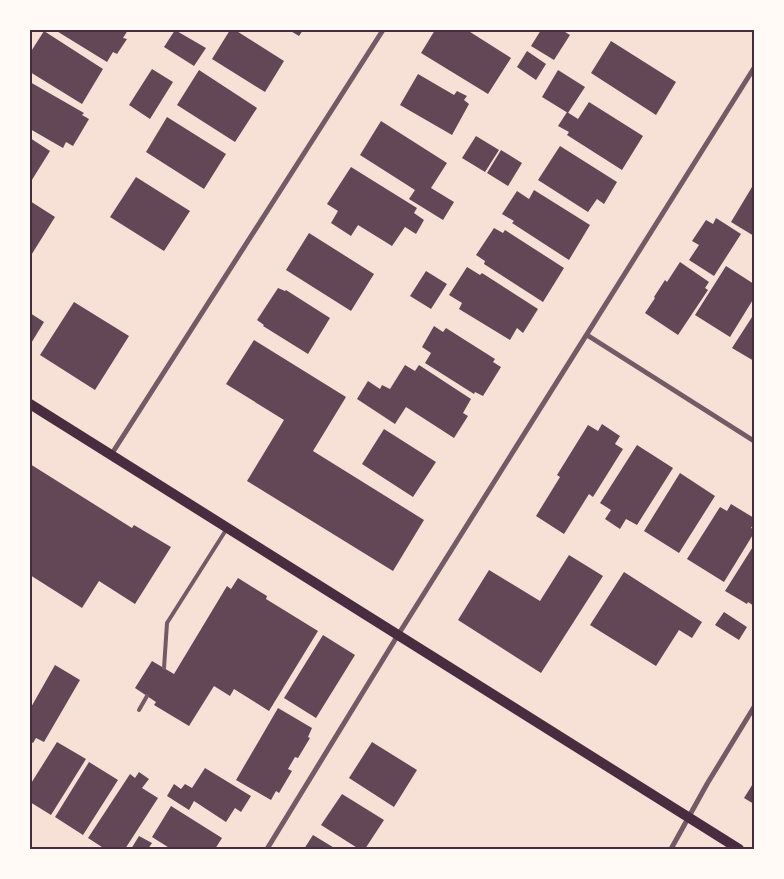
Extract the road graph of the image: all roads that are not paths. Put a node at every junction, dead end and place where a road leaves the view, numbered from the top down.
1 (382, 30) edge
2 (754, 68) edge
3 (587, 335) junction
4 (30, 404) edge
5 (754, 441) edge
6 (111, 455) junction
7 (228, 528) junction
8 (398, 634) junction
9 (164, 668) dead end
10 (147, 696) dead end
11 (754, 707) edge
12 (139, 710) dead end
13 (688, 817) junction
14 (267, 849) edge
15 (671, 849) edge
16 (739, 849) edge

1 - 6 street
2 - 3 street
3 - 5 street
3 - 8 street
4 - 6 main road
6 - 7 main road
7 - 8 main road
7 - 9 lane
8 - 13 main road
8 - 14 street
10 - 12 lane
11 - 13 street
13 - 15 street
13 - 16 main road

